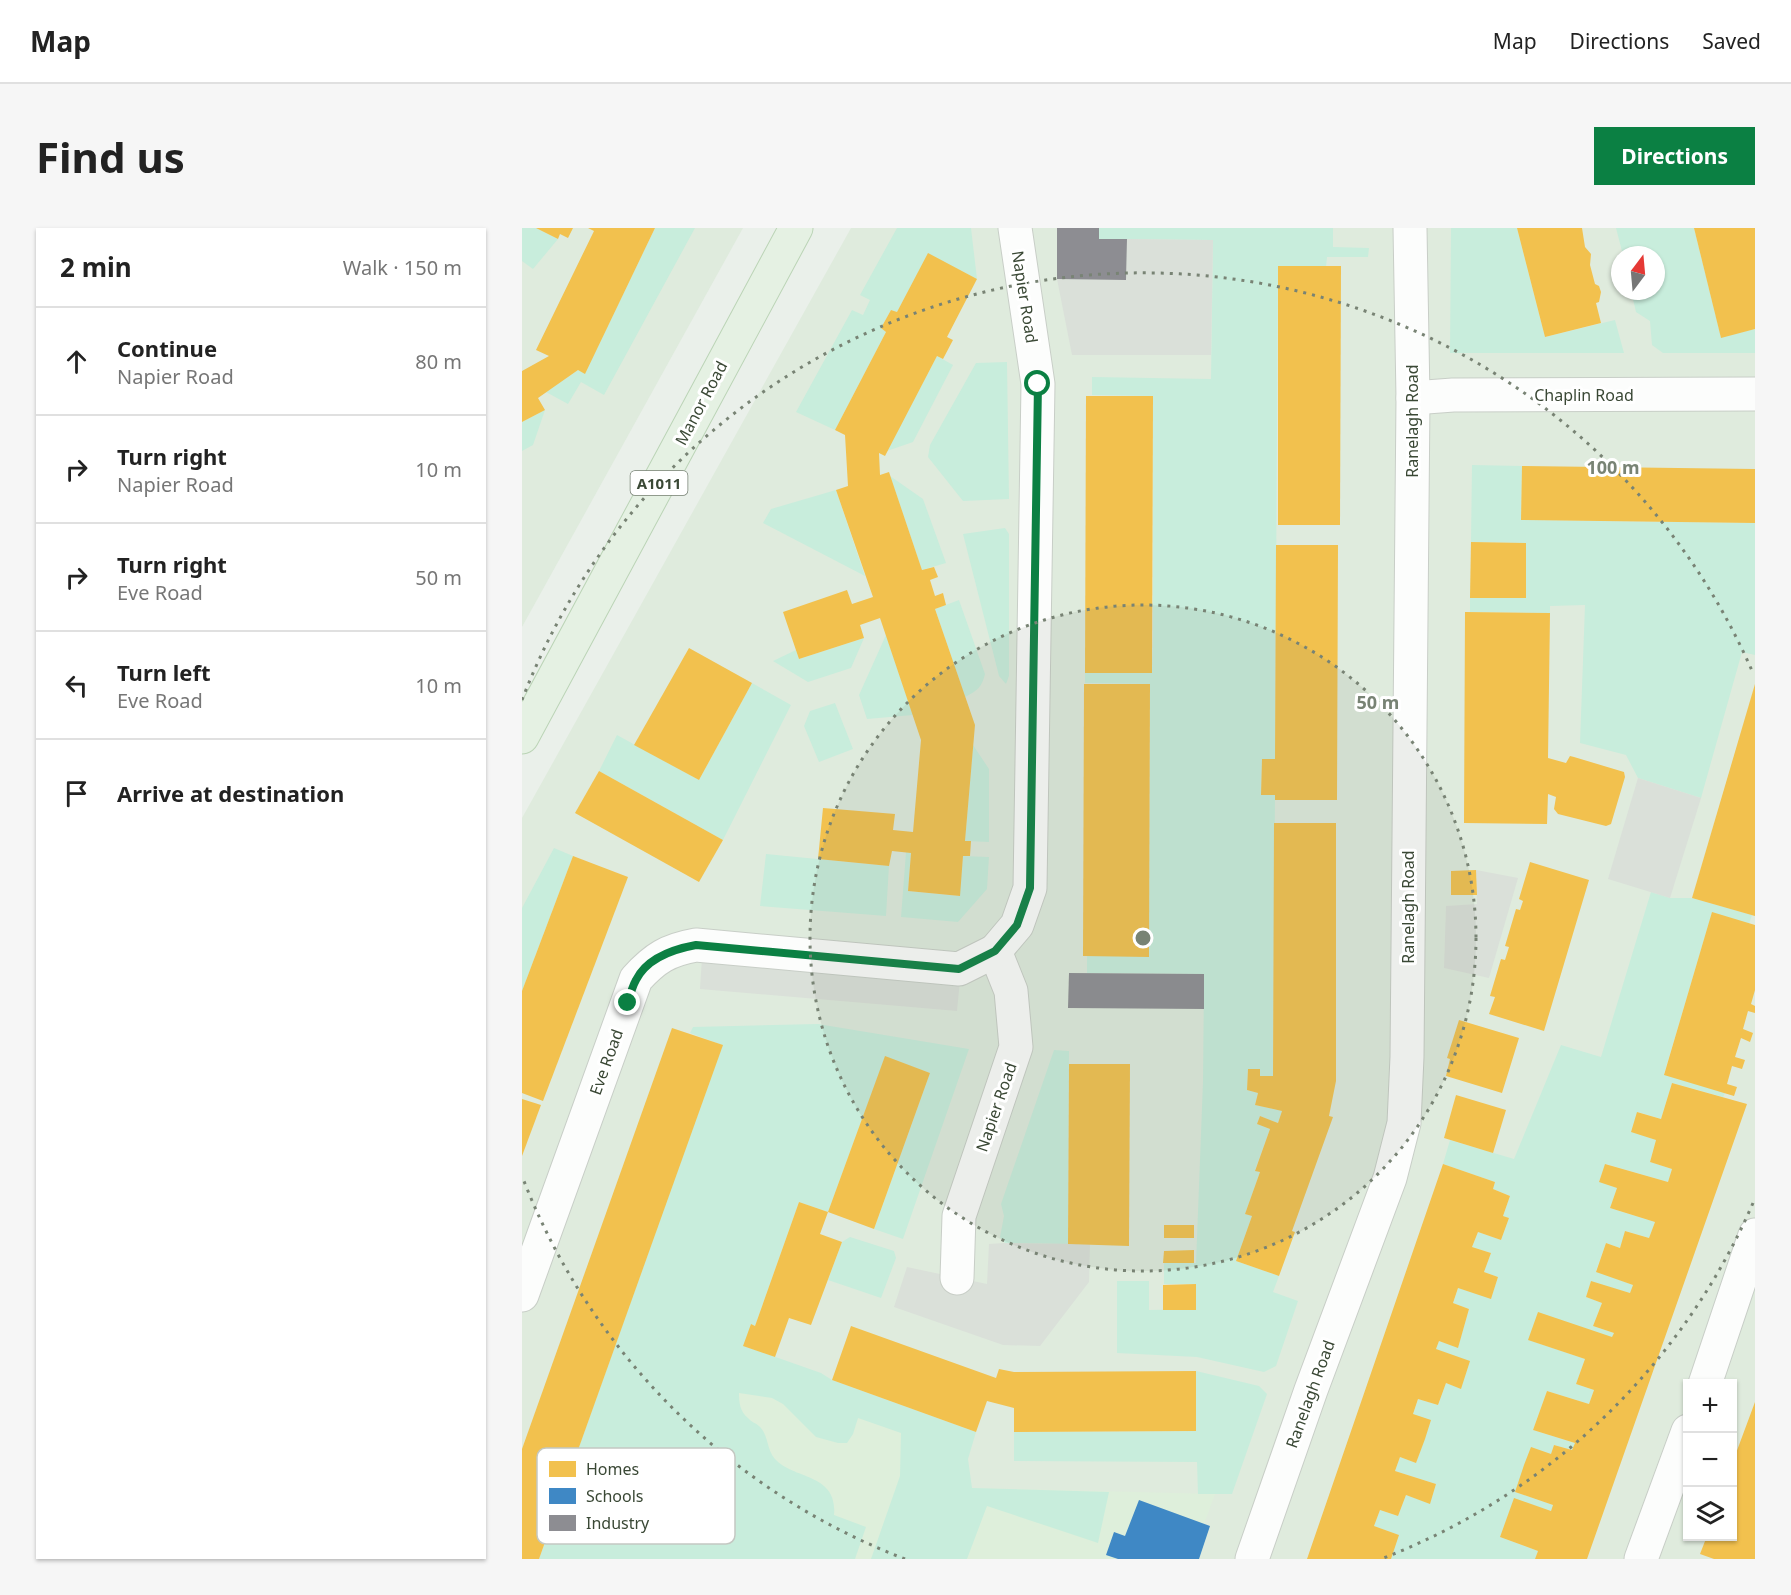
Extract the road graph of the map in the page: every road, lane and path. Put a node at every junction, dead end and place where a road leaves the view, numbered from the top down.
1 (796, 228) edge
2 (1015, 228) edge
3 (1410, 228) edge
4 (1755, 394) edge
5 (1413, 398) junction
6 (522, 737) edge
7 (995, 951) junction
8 (1755, 1236) edge
9 (957, 1278) dead end
10 (522, 1295) edge
11 (1706, 1379) edge
12 (1687, 1433) edge
13 (1252, 1559) edge
14 (1641, 1559) edge

1 - 6 main road, Manor Road / A1011
2 - 7 street, Napier Road
3 - 5 street, Ranelagh Road
4 - 5 street, Chaplin Road
5 - 13 street, Ranelagh Road
7 - 9 street, Napier Road
7 - 10 street, Eve Road
8 - 11 street
12 - 14 street

